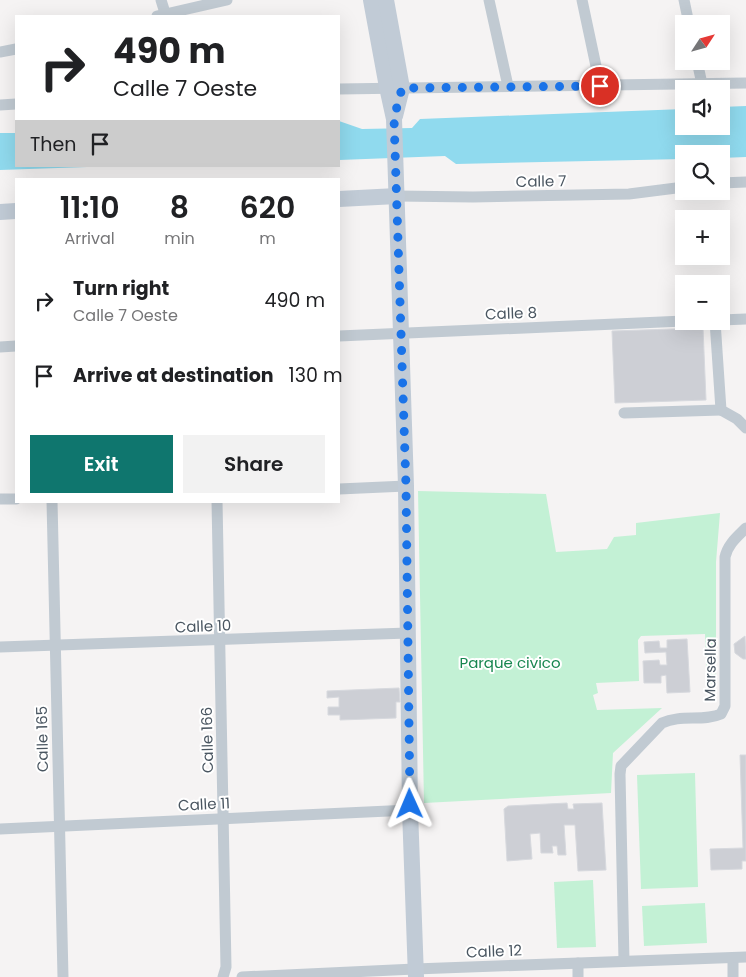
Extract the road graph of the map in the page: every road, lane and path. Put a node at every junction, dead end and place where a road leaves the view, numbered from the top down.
1 (161, 0) edge
2 (227, 0) edge
3 (371, 0) edge
4 (386, 0) edge
5 (488, 0) edge
6 (582, 0) edge
7 (684, 0) edge
8 (163, 15) edge
9 (167, 15) edge
10 (687, 15) edge
11 (15, 49) edge
12 (0, 52) edge
13 (730, 83) edge
14 (746, 83) edge
15 (675, 85) edge
16 (508, 86) junction
17 (600, 86) junction
18 (394, 88) junction
19 (340, 89) edge
20 (15, 104) edge
21 (0, 105) edge
22 (746, 182) edge
23 (730, 183) edge
24 (675, 188) edge
25 (397, 196) junction
26 (340, 199) edge
27 (15, 211) edge
28 (0, 212) edge
29 (746, 319) edge
30 (730, 320) edge
31 (675, 321) edge
32 (716, 330) edge
33 (402, 333) junction
34 (340, 336) edge
35 (0, 346) edge
36 (15, 346) edge
37 (721, 410) junction
38 (624, 413) dead end
39 (746, 428) edge
40 (406, 486) junction
41 (340, 488) edge
42 (0, 499) edge
43 (15, 499) edge
44 (52, 503) edge
45 (217, 503) edge
46 (746, 528) edge
47 (408, 633) junction
48 (220, 640) junction
49 (55, 646) junction
50 (0, 647) edge
51 (410, 810) junction
52 (224, 818) junction
53 (58, 826) junction
54 (0, 829) edge
55 (746, 957) edge
56 (733, 958) junction
57 (624, 961) junction
58 (578, 963) junction
59 (416, 973) edge
60 (62, 977) edge
61 (222, 977) edge
62 (242, 977) edge
63 (578, 977) edge
64 (733, 977) edge

1 - 8 street
2 - 9 street
3 - 18 main road
4 - 18 main road
5 - 16 street
6 - 17 street
7 - 10 street
11 - 12 street
13 - 14 street
15 - 17 street
16 - 17 street
16 - 18 street
18 - 19 street
18 - 25 main road
20 - 21 street
22 - 23 street
24 - 25 street, Calle 7
25 - 26 main road
25 - 33 main road
27 - 28 main road
29 - 30 street
31 - 33 street, Calle 8
32 - 37 street
33 - 34 street, Calle 8
33 - 40 main road
35 - 36 street
37 - 38 street
37 - 39 street
40 - 41 street
40 - 47 main road
42 - 43 street
44 - 49 street, Calle 165
45 - 48 street, Calle 166
46 - 57 street, Marsella
47 - 48 street, Calle 10
47 - 51 main road
48 - 49 street, Calle 10
48 - 52 street, Calle 166
49 - 50 street, Calle 10
49 - 53 street, Calle 165
51 - 52 street, Calle 11
51 - 59 main road
52 - 53 street, Calle 11
52 - 61 street, Calle 166
53 - 54 street, Calle 11
53 - 60 street, Calle 165
55 - 56 street, Calle 12
56 - 57 street, Calle 12
56 - 64 street
57 - 58 street, Calle 12
58 - 59 street, Calle 12
58 - 63 street
59 - 62 street, Calle 12

